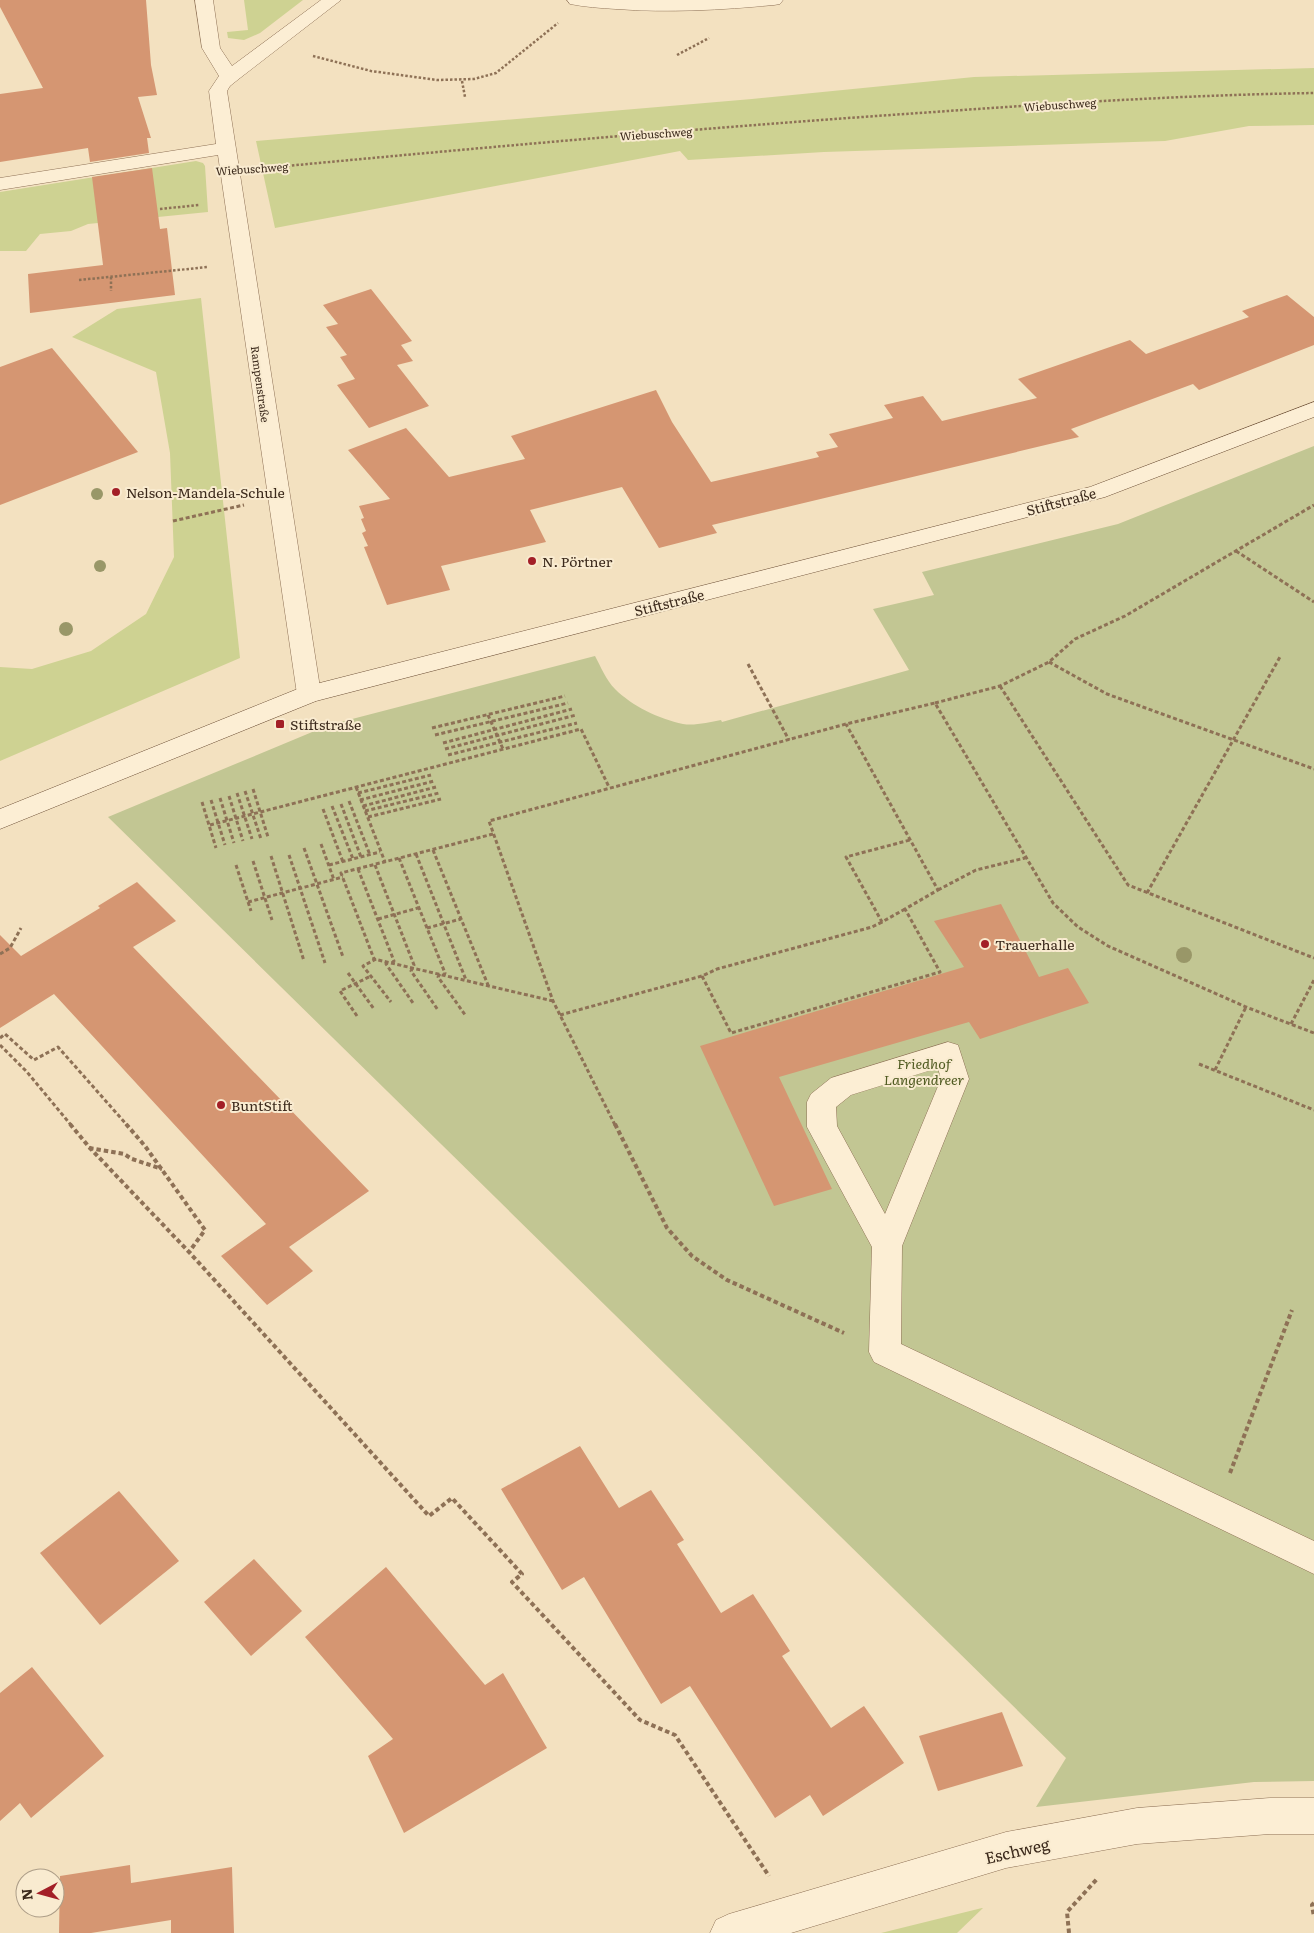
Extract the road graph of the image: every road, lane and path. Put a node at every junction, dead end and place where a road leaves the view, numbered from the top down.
1 (204, 0) edge
2 (332, 0) edge
3 (774, 0) edge
4 (581, 1) edge
5 (271, 45) junction
6 (229, 77) junction
7 (462, 81) junction
8 (1314, 93) edge
9 (465, 97) dead end
10 (227, 148) junction
11 (230, 171) junction
12 (0, 184) edge
13 (244, 264) junction
14 (110, 277) junction
15 (80, 280) dead end
16 (111, 291) dead end
17 (1314, 409) edge
18 (278, 497) junction
19 (1314, 505) edge
20 (173, 521) dead end
21 (1236, 550) junction
22 (1314, 602) edge
23 (1280, 657) dead end
24 (1049, 662) junction
25 (748, 664) dead end
26 (1000, 686) junction
27 (309, 694) junction
28 (565, 696) dead end
29 (568, 703) dead end
30 (935, 703) junction
31 (572, 709) dead end
32 (576, 715) dead end
33 (488, 716) junction
34 (492, 723) junction
35 (577, 723) dead end
36 (846, 724) junction
37 (432, 728) dead end
38 (495, 730) junction
39 (435, 735) dead end
40 (498, 736) junction
41 (1233, 739) junction
42 (789, 740) junction
43 (500, 742) junction
44 (442, 743) dead end
45 (445, 749) dead end
46 (503, 749) junction
47 (448, 755) dead end
48 (1314, 768) edge
49 (431, 775) dead end
50 (434, 781) dead end
51 (356, 787) junction
52 (609, 787) junction
53 (436, 788) dead end
54 (253, 789) dead end
55 (244, 791) dead end
56 (237, 793) dead end
57 (358, 793) junction
58 (439, 793) dead end
59 (229, 796) dead end
60 (220, 798) dead end
61 (441, 799) dead end
62 (211, 800) dead end
63 (360, 800) junction
64 (349, 801) dead end
65 (202, 802) dead end
66 (341, 804) dead end
67 (332, 806) dead end
68 (363, 806) junction
69 (323, 809) dead end
70 (365, 811) junction
71 (260, 812) junction
72 (252, 814) junction
73 (245, 816) junction
74 (368, 817) junction
75 (236, 818) junction
76 (0, 819) edge
77 (227, 820) junction
78 (219, 823) junction
79 (210, 825) junction
80 (493, 834) junction
81 (268, 837) dead end
82 (252, 839) dead end
83 (261, 839) dead end
84 (910, 840) junction
85 (243, 841) dead end
86 (234, 843) dead end
87 (321, 844) dead end
88 (225, 845) dead end
89 (216, 848) dead end
90 (304, 848) dead end
91 (433, 849) junction
92 (380, 852) junction
93 (416, 854) junction
94 (370, 855) junction
95 (270, 856) dead end
96 (289, 856) dead end
97 (361, 857) junction
98 (399, 858) junction
99 (1025, 858) junction
100 (353, 860) junction
101 (253, 861) dead end
102 (344, 862) junction
103 (385, 862) junction
104 (375, 864) junction
105 (236, 865) dead end
106 (329, 865) junction
107 (358, 869) junction
108 (343, 877) junction
109 (334, 880) junction
110 (316, 884) junction
111 (300, 889) junction
112 (938, 890) junction
113 (283, 893) junction
114 (1147, 893) junction
115 (265, 898) junction
116 (248, 902) junction
117 (419, 908) junction
118 (905, 909) junction
119 (251, 911) dead end
120 (394, 914) junction
121 (378, 919) junction
122 (461, 919) junction
123 (272, 920) dead end
124 (882, 922) junction
125 (444, 923) junction
126 (21, 928) dead end
127 (427, 928) junction
128 (0, 954) edge
129 (343, 957) dead end
130 (1314, 958) edge
131 (377, 959) junction
132 (304, 961) dead end
133 (388, 962) junction
134 (325, 963) dead end
135 (392, 963) junction
136 (413, 968) junction
137 (348, 973) dead end
138 (442, 975) junction
139 (371, 976) junction
140 (702, 976) junction
141 (466, 980) junction
142 (1314, 980) edge
143 (356, 983) junction
144 (488, 985) junction
145 (553, 1001) junction
146 (391, 1002) dead end
147 (413, 1003) dead end
148 (1246, 1007) junction
149 (374, 1009) dead end
150 (438, 1010) dead end
151 (560, 1015) junction
152 (357, 1016) dead end
153 (466, 1016) dead end
154 (1291, 1024) junction
155 (1314, 1033) edge
156 (0, 1038) edge
157 (0, 1045) edge
158 (1199, 1064) dead end
159 (1215, 1070) junction
160 (1314, 1110) edge
161 (89, 1147) junction
162 (162, 1169) junction
163 (887, 1246) junction
164 (189, 1252) junction
165 (1292, 1310) dead end
166 (884, 1352) junction
167 (1215, 1510) junction
168 (1314, 1558) edge
169 (1314, 1816) edge
170 (1314, 1903) edge
171 (794, 1913) junction
172 (1314, 1917) edge
173 (729, 1933) edge

1 - 6 street
2 - 5 street, Rampenstraße
3 - 4 street
4 - 7 path
5 - 6 street, Rampenstraße
5 - 7 path
6 - 10 street, Rampenstraße
7 - 9 path
8 - 11 path, Wiebuschweg
10 - 11 street, Rampenstraße
10 - 12 street, Wiebuschweg
11 - 13 street, Rampenstraße
13 - 14 path
13 - 18 street, Rampenstraße
14 - 15 path
14 - 16 path
17 - 27 street, Stiftstraße
18 - 20 path
18 - 27 street, Rampenstraße
19 - 21 path
21 - 22 path
21 - 24 path
23 - 41 path
24 - 26 path
24 - 41 path
25 - 42 path
26 - 30 path
26 - 114 path
27 - 76 street, Stiftstraße
28 - 33 path
29 - 34 path
30 - 36 path
30 - 99 path
31 - 38 path
32 - 40 path
33 - 34 path
33 - 37 path
34 - 38 path
34 - 39 path
35 - 43 path
36 - 42 path
36 - 84 path
38 - 40 path
38 - 44 path
40 - 43 path
40 - 45 path
41 - 48 path
41 - 114 path
42 - 52 path
43 - 46 path
43 - 47 path
46 - 51 path
46 - 52 path
49 - 57 path
50 - 63 path
51 - 57 path
51 - 71 path
52 - 80 path
53 - 68 path
54 - 71 path
55 - 72 path
56 - 73 path
57 - 63 path
58 - 70 path
59 - 75 path
60 - 77 path
61 - 74 path
62 - 78 path
63 - 68 path
64 - 94 path
65 - 79 path
66 - 97 path
67 - 100 path
68 - 70 path
69 - 102 path
70 - 74 path
71 - 72 path
71 - 81 path
72 - 73 path
72 - 83 path
73 - 75 path
73 - 82 path
74 - 92 path
75 - 77 path
75 - 85 path
77 - 78 path
77 - 86 path
78 - 79 path
78 - 88 path
79 - 89 path
80 - 91 path
80 - 145 path
84 - 112 path
84 - 124 path
87 - 106 path
90 - 110 path
91 - 93 path
91 - 122 path
92 - 94 path
92 - 103 path
93 - 98 path
93 - 125 path
94 - 97 path
95 - 113 path
96 - 111 path
97 - 100 path
98 - 103 path
98 - 117 path
99 - 112 path
99 - 148 path
100 - 102 path
101 - 115 path
102 - 106 path
103 - 104 path
104 - 107 path
104 - 120 path
105 - 116 path
106 - 109 path
107 - 108 path
107 - 121 path
108 - 109 path
108 - 131 path
109 - 110 path
110 - 111 path
110 - 129 path
111 - 113 path
111 - 134 path
112 - 118 path
113 - 115 path
113 - 132 path
114 - 130 path
115 - 116 path
115 - 123 path
116 - 119 path
117 - 120 path
117 - 127 path
118 - 124 path
118 - 140 path
120 - 121 path
120 - 136 path
121 - 135 path
122 - 125 path
122 - 144 path
124 - 140 path
125 - 127 path
125 - 141 path
126 - 128 path
127 - 138 path
131 - 133 path
131 - 139 path
133 - 135 path
133 - 147 path
135 - 136 path
136 - 138 path
136 - 150 path
137 - 143 path
138 - 141 path
138 - 153 path
139 - 143 path
139 - 146 path
140 - 151 path
141 - 144 path
142 - 154 path
143 - 149 path
143 - 152 path
144 - 145 path
145 - 151 path
148 - 154 path
148 - 159 path
151 - 166 path
154 - 155 path
156 - 162 path
157 - 161 path
158 - 159 path
159 - 160 path
161 - 162 path
161 - 164 path
162 - 164 path
163 - 163 street
163 - 166 street
164 - 171 path
165 - 167 path
166 - 167 street
167 - 168 street
169 - 171 street, Eschweg
170 - 172 path
171 - 173 street, Eschweg

